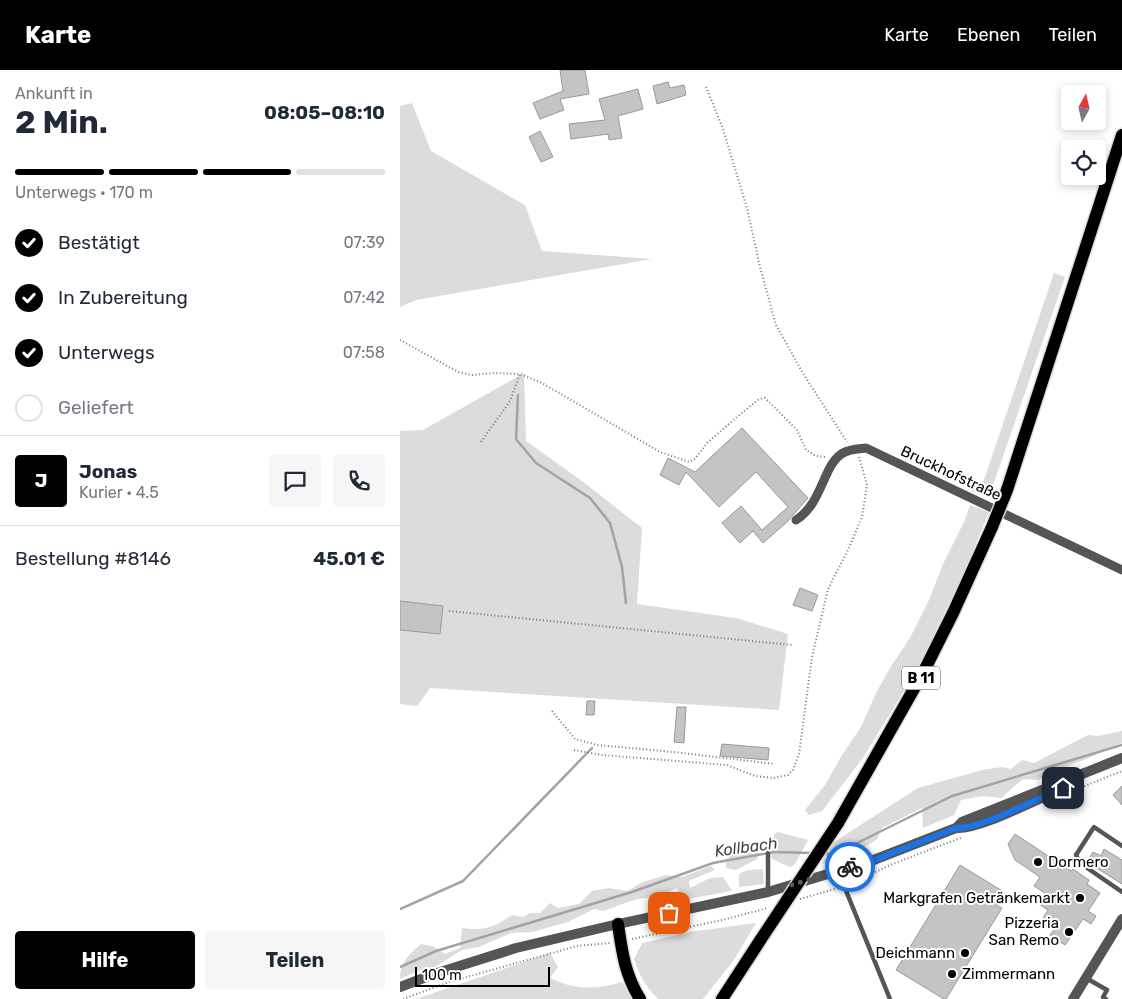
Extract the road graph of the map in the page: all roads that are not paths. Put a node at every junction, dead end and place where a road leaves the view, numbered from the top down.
1 (1122, 135) edge
2 (796, 520) dead end
3 (1122, 570) edge
4 (1122, 758) edge
5 (1122, 765) edge
6 (956, 828) junction
7 (1122, 846) edge
8 (768, 849) dead end
9 (838, 871) junction
10 (768, 892) junction
11 (1122, 892) edge
12 (1122, 919) edge
13 (618, 924) junction
14 (1086, 978) junction
15 (400, 988) edge
16 (640, 999) edge
17 (722, 999) edge
18 (890, 999) edge
19 (1073, 999) edge
20 (1106, 999) edge

1 - 17 main road, B 11, bridge
2 - 3 street, Bruckhofstraße
4 - 6 street
5 - 6 street
6 - 9 street
7 - 11 lane
8 - 10 lane
9 - 10 street
9 - 18 lane
10 - 13 street
12 - 14 street
13 - 15 street
13 - 16 main road
14 - 19 street
14 - 20 lane

